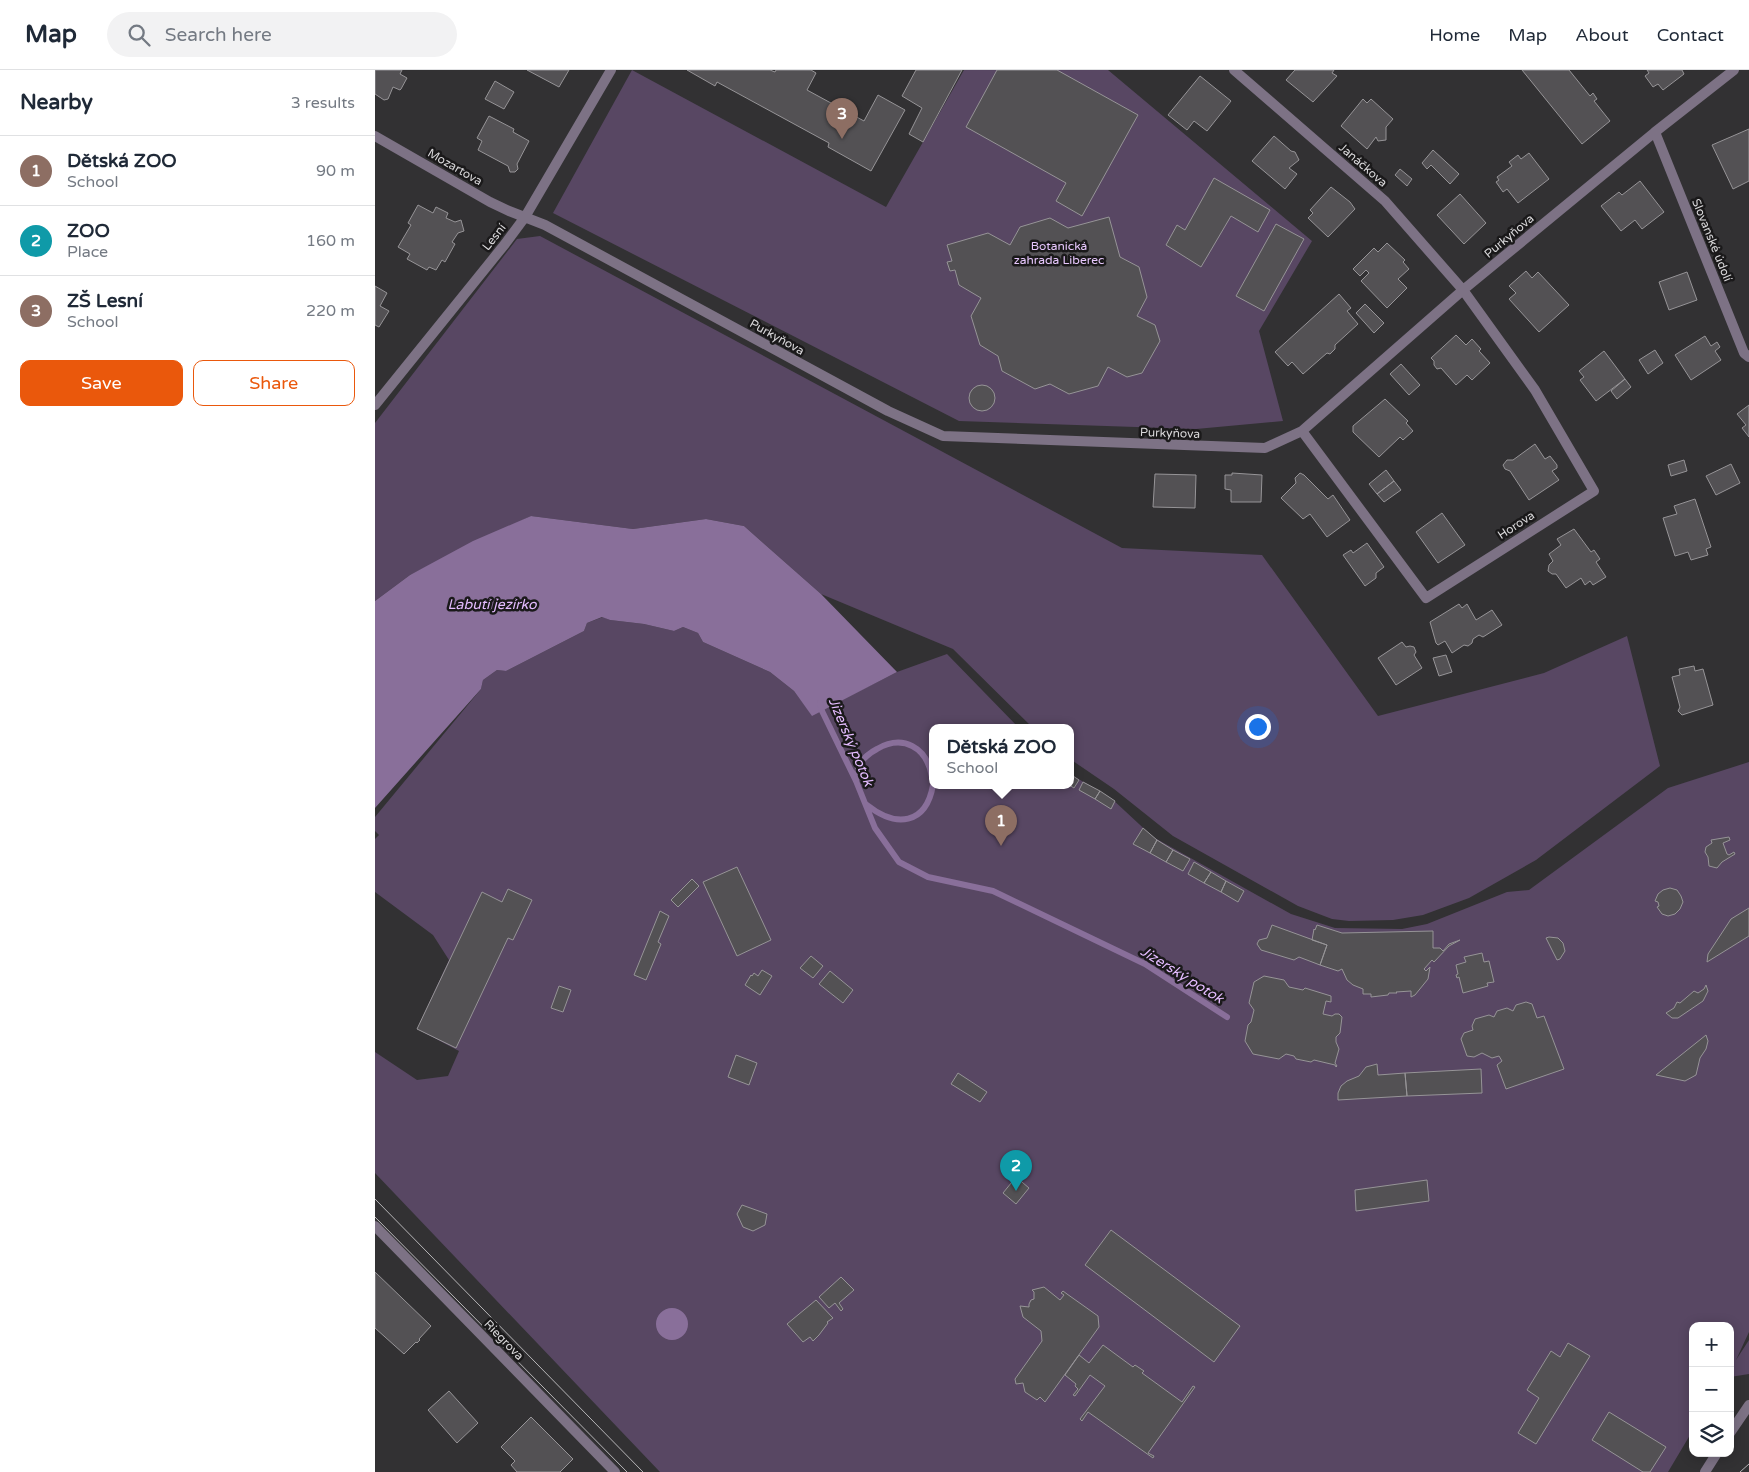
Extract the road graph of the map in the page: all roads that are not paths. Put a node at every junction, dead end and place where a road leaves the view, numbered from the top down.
1 (611, 70) edge
2 (1234, 70) edge
3 (1734, 70) edge
4 (1655, 132) junction
5 (375, 136) edge
6 (525, 217) junction
7 (1463, 290) junction
8 (1749, 357) edge
9 (375, 405) edge
10 (1302, 431) junction
11 (375, 1226) edge
12 (1749, 1405) edge
13 (1734, 1428) edge
14 (1714, 1457) edge
15 (615, 1472) edge
16 (1705, 1472) edge

1 - 6 street, Lesní
2 - 7 street, Janáčkova
3 - 4 street, Purkyňova
4 - 7 street, Purkyňova
4 - 8 street, Slovanské údolí
5 - 6 street, Mozartova
6 - 9 street, Lesní
6 - 10 street, Purkyňova
7 - 10 street, Purkyňova
7 - 10 street, Horova
11 - 15 street, Riegrova
12 - 13 street
14 - 16 street

